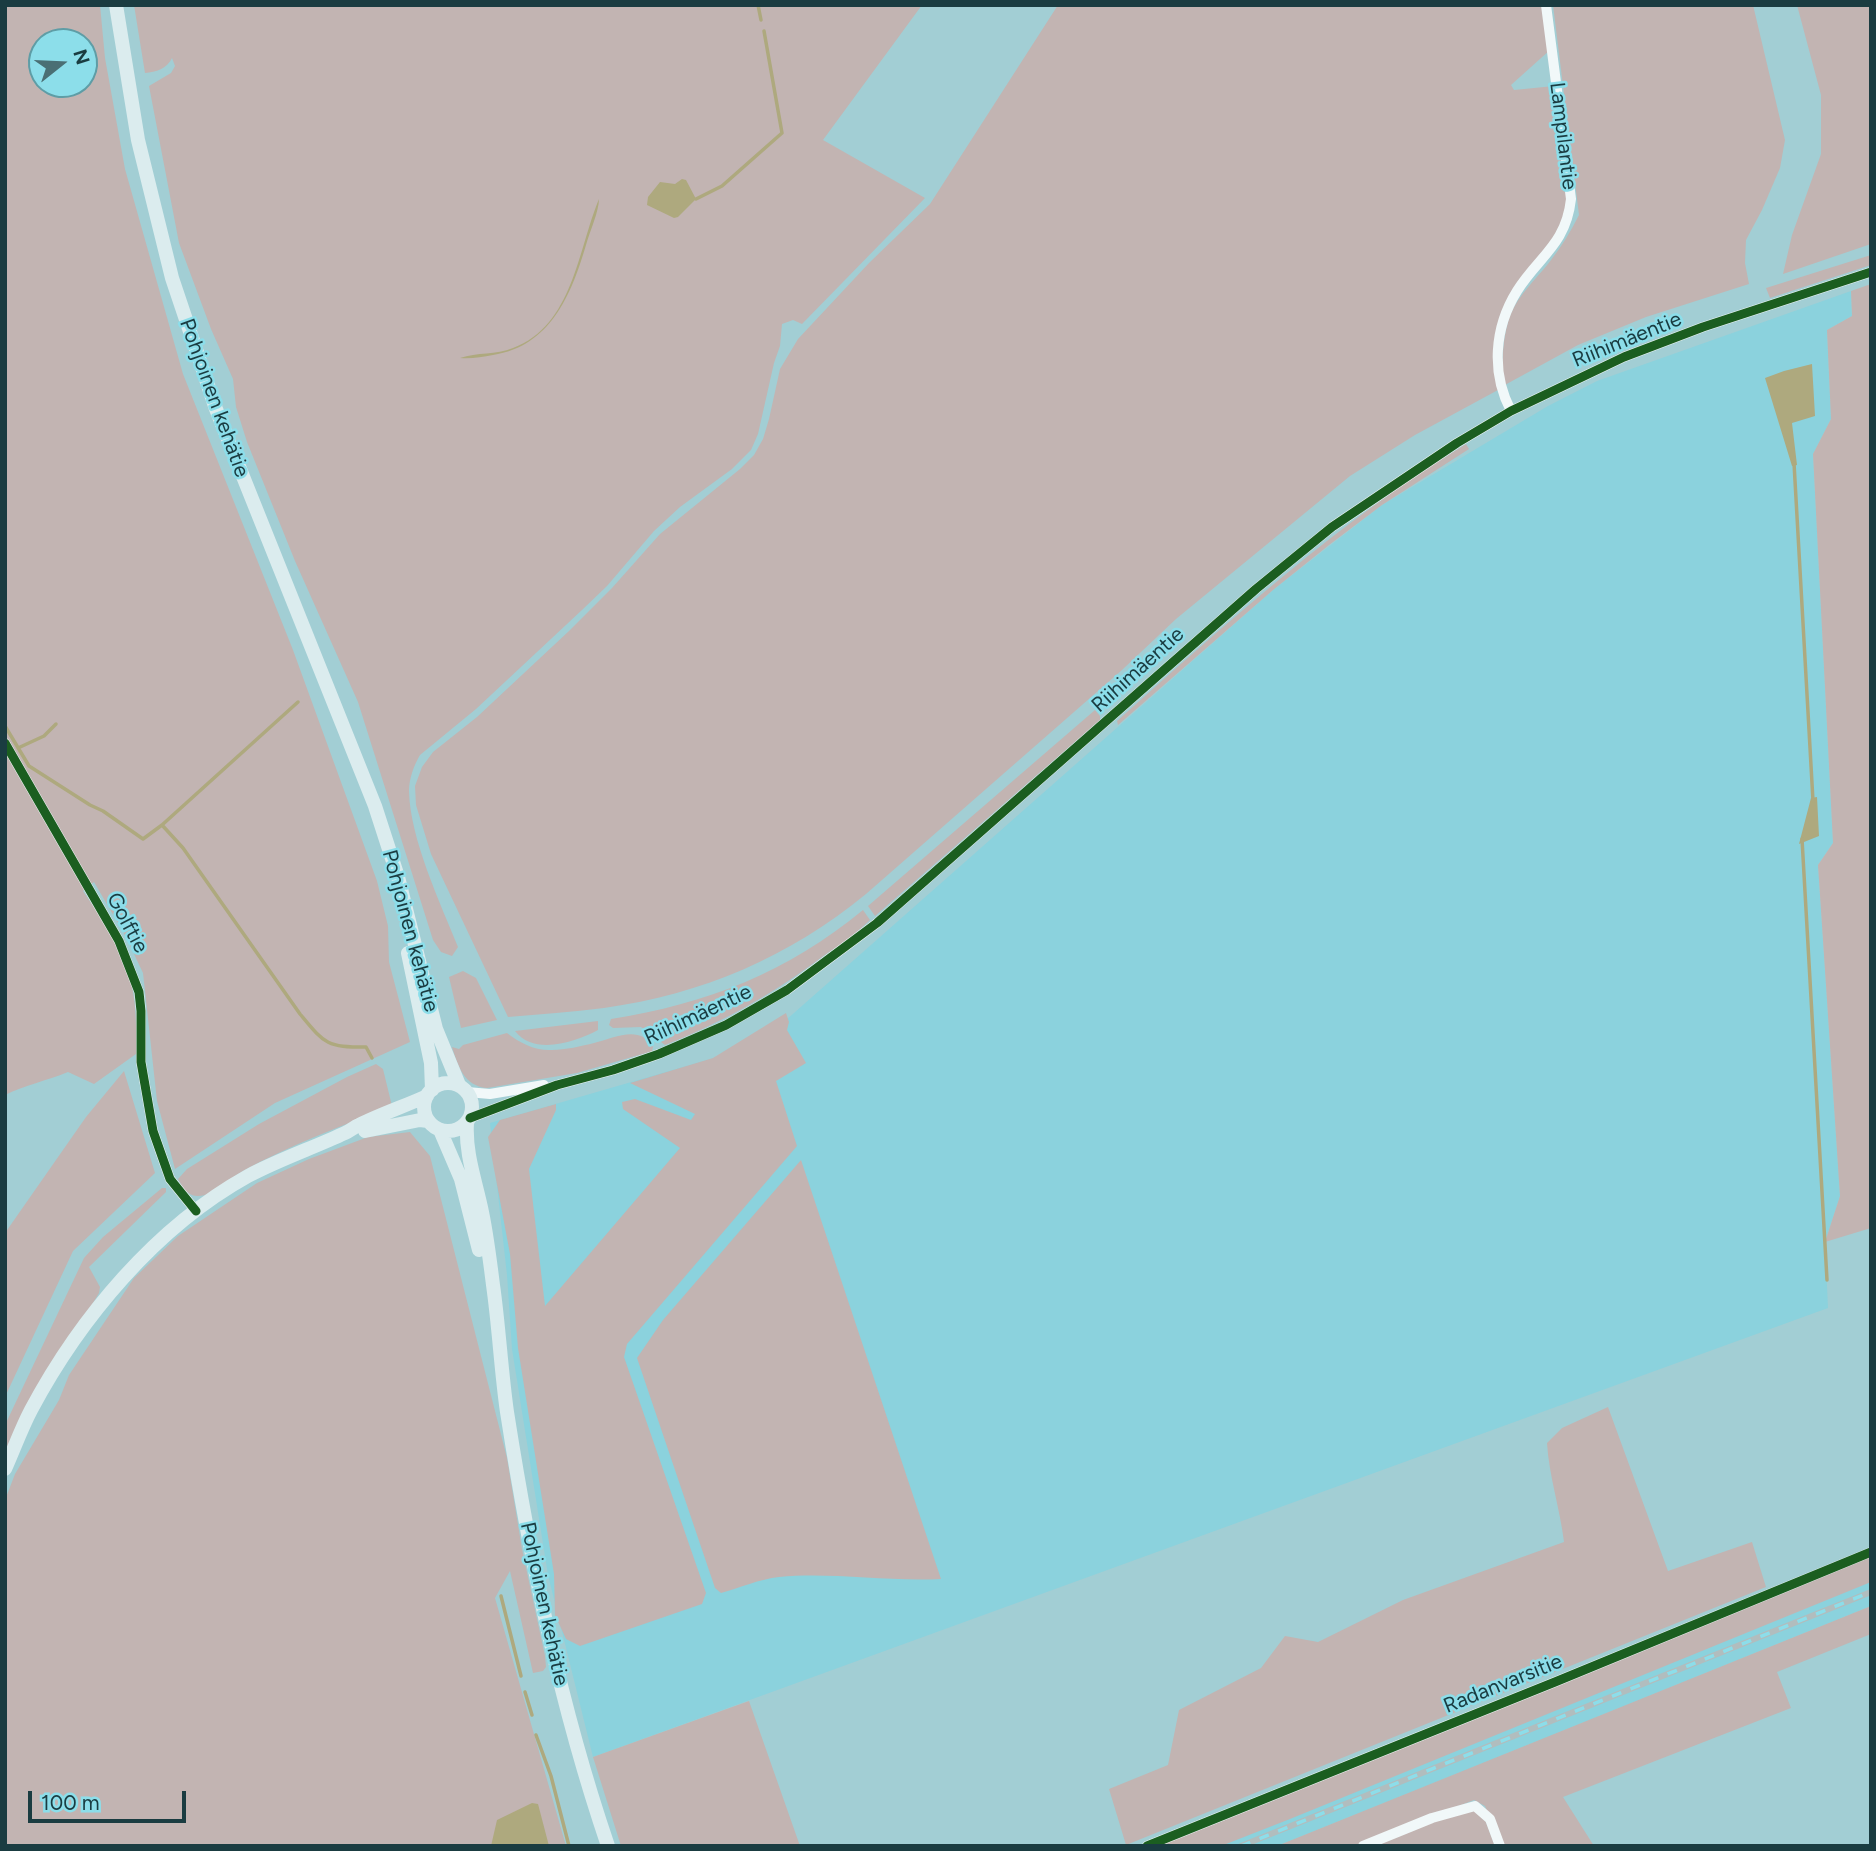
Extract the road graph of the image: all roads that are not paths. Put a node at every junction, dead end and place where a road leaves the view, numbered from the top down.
1 (116, 5) edge
2 (1546, 5) edge
3 (1871, 272) edge
4 (1511, 411) junction
5 (5, 743) edge
6 (361, 776) junction
7 (557, 1085) junction
8 (463, 1088) junction
9 (429, 1093) junction
10 (468, 1121) junction
11 (434, 1125) junction
12 (346, 1133) junction
13 (197, 1212) junction
14 (500, 1358) junction
15 (5, 1469) edge
16 (1871, 1552) edge
17 (608, 1846) edge
18 (1147, 1846) edge
19 (1363, 1846) edge
20 (1500, 1846) edge

1 - 6 main road, Pohjoinen kehätie
2 - 4 street, Lampilantie
3 - 4 street, Riihimäentie
4 - 7 street, Riihimäentie
5 - 13 street, Golftie
6 - 8 main road, Pohjoinen kehätie
6 - 9 main road, Pohjoinen kehätie
7 - 8 street, Riihimäentie
7 - 10 street, Riihimäentie
8 - 9 main road
8 - 10 main road
9 - 11 main road
9 - 12 main road
10 - 11 main road
10 - 14 main road, Pohjoinen kehätie
11 - 12 main road
11 - 14 main road, Pohjoinen kehätie
12 - 13 main road
13 - 15 main road
14 - 17 main road, Pohjoinen kehätie
16 - 18 street, Radanvarsitie
19 - 20 street

